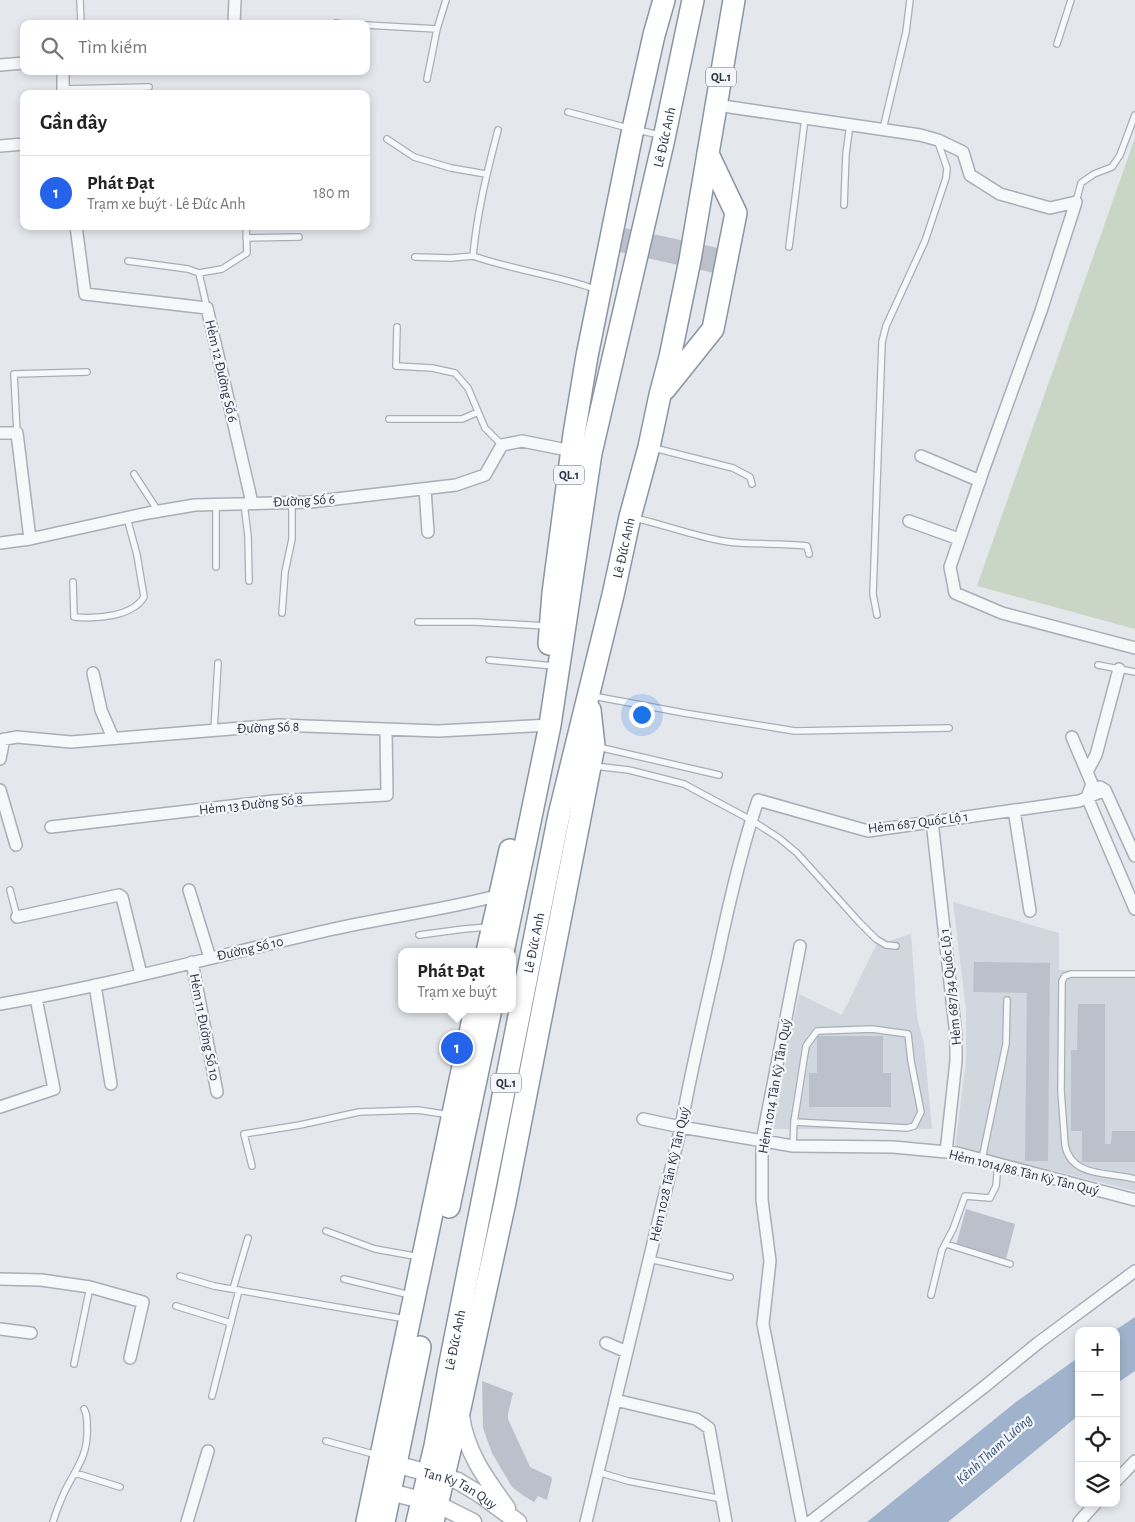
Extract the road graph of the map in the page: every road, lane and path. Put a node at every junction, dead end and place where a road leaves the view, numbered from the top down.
1 (80, 0) edge
2 (234, 0) edge
3 (446, 0) edge
4 (664, 0) edge
5 (693, 0) edge
6 (734, 0) edge
7 (910, 0) edge
8 (1071, 0) edge
9 (81, 20) edge
10 (234, 20) edge
11 (370, 25) edge
12 (437, 29) junction
13 (1057, 44) dead end
14 (20, 63) edge
15 (0, 64) edge
16 (63, 75) edge
17 (427, 79) dead end
18 (149, 86) dead end
19 (63, 90) edge
20 (80, 90) edge
21 (716, 105) junction
22 (568, 112) dead end
23 (1135, 115) edge
24 (805, 118) junction
25 (850, 124) junction
26 (883, 129) junction
27 (498, 130) dead end
28 (633, 130) junction
29 (665, 136) junction
30 (387, 139) dead end
31 (938, 140) junction
32 (20, 144) edge
33 (0, 146) edge
34 (708, 154) junction
35 (486, 174) junction
36 (1076, 202) junction
37 (844, 205) dead end
38 (77, 230) edge
39 (246, 230) edge
40 (299, 237) dead end
41 (246, 238) junction
42 (789, 247) dead end
43 (474, 256) junction
44 (414, 257) dead end
45 (128, 261) dead end
46 (198, 273) junction
47 (600, 291) junction
48 (207, 308) junction
49 (397, 327) dead end
50 (87, 372) dead end
51 (660, 395) junction
52 (478, 412) junction
53 (389, 419) dead end
54 (0, 433) edge
55 (17, 433) junction
56 (502, 445) junction
57 (649, 447) junction
58 (581, 452) junction
59 (921, 456) dead end
60 (134, 474) dead end
61 (980, 481) junction
62 (752, 484) dead end
63 (425, 489) junction
64 (292, 502) junction
65 (248, 503) junction
66 (216, 504) junction
67 (158, 511) junction
68 (630, 517) junction
69 (127, 518) junction
70 (909, 521) dead end
71 (428, 532) dead end
72 (30, 539) junction
73 (959, 539) junction
74 (0, 543) edge
75 (809, 554) dead end
76 (216, 567) dead end
77 (249, 581) dead end
78 (74, 582) dead end
79 (282, 613) dead end
80 (877, 616) dead end
81 (418, 622) dead end
82 (558, 627) junction
83 (1135, 648) edge
84 (488, 660) dead end
85 (218, 663) dead end
86 (1098, 665) dead end
87 (553, 666) junction
88 (1119, 669) junction
89 (1135, 672) edge
90 (93, 673) dead end
91 (589, 695) junction
92 (544, 725) junction
93 (949, 728) dead end
94 (214, 730) junction
95 (386, 730) junction
96 (1072, 737) dead end
97 (113, 738) junction
98 (2, 739) edge
99 (592, 756) junction
100 (0, 759) edge
101 (1087, 772) junction
102 (719, 775) dead end
103 (1092, 784) junction
104 (0, 790) edge
105 (1106, 790) junction
106 (1087, 797) junction
107 (1014, 810) junction
108 (932, 821) junction
109 (750, 822) junction
110 (51, 827) dead end
111 (1130, 844) junction
112 (16, 845) dead end
113 (1112, 853) junction
114 (1135, 856) edge
115 (10, 890) dead end
116 (189, 890) dead end
117 (500, 895) junction
118 (1135, 909) edge
119 (1030, 911) dead end
120 (17, 917) joint
121 (492, 927) junction
122 (419, 935) dead end
123 (800, 946) dead end
124 (896, 946) dead end
125 (488, 948) edge
126 (504, 948) edge
127 (210, 958) junction
128 (192, 962) junction
129 (141, 974) junction
130 (1135, 974) edge
131 (95, 984) junction
132 (36, 998) junction
133 (1007, 1000) dead end
134 (0, 1004) edge
135 (474, 1013) edge
136 (489, 1013) edge
137 (111, 1084) dead end
138 (217, 1092) dead end
139 (0, 1107) edge
140 (452, 1115) junction
141 (643, 1119) dead end
142 (794, 1122) junction
143 (680, 1128) junction
144 (762, 1141) junction
145 (793, 1146) junction
146 (492, 1151) junction
147 (946, 1152) junction
148 (514, 1155) junction
149 (982, 1159) junction
150 (998, 1163) junction
151 (252, 1166) dead end
152 (1135, 1179) edge
153 (1135, 1200) edge
154 (326, 1231) dead end
155 (248, 1238) dead end
156 (946, 1244) junction
157 (424, 1258) junction
158 (649, 1259) junction
159 (1010, 1264) dead end
160 (1135, 1271) edge
161 (180, 1276) dead end
162 (730, 1277) dead end
163 (0, 1280) edge
164 (344, 1280) dead end
165 (90, 1287) junction
166 (236, 1290) junction
167 (931, 1295) dead end
168 (416, 1296) junction
169 (176, 1306) dead end
170 (410, 1320) junction
171 (231, 1323) junction
172 (0, 1329) edge
173 (31, 1333) dead end
174 (606, 1343) dead end
175 (627, 1352) junction
176 (130, 1358) dead end
177 (74, 1364) dead end
178 (212, 1396) dead end
179 (615, 1400) junction
180 (460, 1408) junction
181 (84, 1409) dead end
182 (326, 1440) dead end
183 (208, 1451) dead end
184 (388, 1460) junction
185 (1135, 1461) edge
186 (598, 1472) junction
187 (75, 1473) junction
188 (436, 1474) junction
189 (1120, 1476) edge
190 (120, 1487) dead end
191 (390, 1492) junction
192 (722, 1499) junction
193 (1092, 1507) edge
194 (431, 1509) edge
195 (519, 1521) edge
196 (53, 1522) edge
197 (187, 1522) edge
198 (367, 1522) edge
199 (384, 1522) edge
200 (418, 1522) edge
201 (473, 1522) edge
202 (586, 1522) edge
203 (726, 1522) edge
204 (802, 1522) edge
205 (810, 1522) edge
206 (1079, 1522) edge

1 - 9 lane
2 - 10 street
3 - 12 lane
4 - 28 highway, Lê Đức Anh / QL.1
5 - 29 highway, Lê Đức Anh / QL.1
6 - 21 highway, Lê Đức Anh / QL.1
7 - 26 lane
8 - 13 lane
11 - 12 lane
12 - 17 lane
14 - 15 street
16 - 19 street
18 - 20 lane
21 - 24 street
21 - 34 highway, Lê Đức Anh / QL.1
22 - 28 lane
23 - 36 lane
24 - 25 street
24 - 42 lane
25 - 26 street
25 - 37 lane
26 - 31 street
27 - 35 lane
28 - 29 lane
28 - 47 highway, Lê Đức Anh / QL.1
29 - 58 highway, Lê Đức Anh / QL.1
30 - 35 lane
31 - 36 street
31 - 80 lane
32 - 33 street
34 - 51 highway, Lê Đức Anh / QL.1
34 - 51 highway, Lê Đức Anh / QL.1
35 - 43 lane
36 - 61 street
38 - 48 street, Hẻm 12 Đường Số 6
39 - 41 lane
40 - 41 lane
41 - 46 lane
43 - 44 lane
43 - 47 lane
45 - 46 lane
46 - 48 lane
47 - 58 highway, Lê Đức Anh / QL.1
48 - 65 street, Hẻm 12 Đường Số 6
49 - 52 lane
50 - 55 lane
51 - 57 highway, Lê Đức Anh / QL.1
52 - 53 lane
52 - 56 lane
54 - 55 street
55 - 72 street
56 - 58 street
56 - 63 street, Đường Số 6
57 - 62 lane
57 - 68 highway, Lê Đức Anh / QL.1
58 - 82 highway, Lê Đức Anh / QL.1
59 - 61 street
60 - 67 lane
61 - 73 street
63 - 64 street, Đường Số 6
63 - 71 street
64 - 65 street, Đường Số 6
64 - 79 lane
65 - 66 street, Đường Số 6
65 - 77 lane
66 - 67 street, Đường Số 6
66 - 76 lane
67 - 69 street, Đường Số 6
68 - 75 lane
68 - 91 highway, Lê Đức Anh / QL.1
69 - 72 street, Đường Số 6
69 - 78 lane
70 - 73 street
72 - 74 street, Đường Số 6
73 - 83 street
81 - 82 lane
82 - 87 highway, Lê Đức Anh / QL.1
84 - 87 lane
85 - 94 lane
86 - 88 lane
87 - 92 highway, Lê Đức Anh / QL.1
88 - 89 lane
88 - 101 street
90 - 97 street
91 - 93 lane
91 - 99 highway, QL.1
91 - 146 highway, Lê Đức Anh / QL.1
92 - 95 street, Đường Số 8
92 - 117 highway, Lê Đức Anh / QL.1
92 - 126 highway, Lê Đức Anh / QL.1
94 - 95 street, Đường Số 8
94 - 97 street, Đường Số 8
95 - 110 street, Hẻm 13 Đường Số 8
96 - 101 street
97 - 98 street, Đường Số 8
98 - 100 street
99 - 102 lane
99 - 109 lane
99 - 148 highway, Lê Đức Anh / QL.1
101 - 103 street
103 - 105 street
103 - 106 street
104 - 112 street
105 - 106 street, Hẻm 687 Quốc Lộ 1
105 - 111 street
106 - 107 street, Hẻm 687 Quốc Lộ 1
106 - 113 street
107 - 108 street, Hẻm 687 Quốc Lộ 1
107 - 119 street
108 - 109 street, Hẻm 687 Quốc Lộ 1
108 - 147 street, Hẻm 687/34 Quốc Lộ 1
109 - 124 lane
109 - 143 street, Hẻm 1028 Tân Kỳ Tân Quý
111 - 113 street
111 - 114 street
113 - 118 street
115 - 120 lane
116 - 127 street
117 - 121 highway, Lê Đức Anh / QL.1
117 - 127 street, Đường Số 10
120 - 129 street
121 - 122 lane
121 - 125 highway, Lê Đức Anh / QL.1
123 - 144 street, Hẻm 1014 Tân Kỳ Tân Quý
127 - 128 street, Đường Số 10
128 - 129 street, Đường Số 10
128 - 138 street, Hẻm 11 Đường Số 10
129 - 131 street, Đường Số 10
130 - 152 lane
131 - 132 street, Đường Số 10
131 - 137 street
132 - 134 street, Đường Số 10
132 - 139 street
133 - 149 lane
135 - 140 highway, QL.1
136 - 184 highway, QL.1
140 - 151 lane
140 - 157 highway, QL.1
141 - 143 street, Hẻm 1014/88 Tân Kỳ Tân Quý
142 - 142 lane
142 - 145 lane
143 - 144 street, Hẻm 1014/88 Tân Kỳ Tân Quý
143 - 158 street, Hẻm 1028 Tân Kỳ Tân Quý
144 - 145 street, Hẻm 1014/88 Tân Kỳ Tân Quý
144 - 204 street, Hẻm 1014 Tân Kỳ Tân Quý
145 - 147 street, Hẻm 1014/88 Tân Kỳ Tân Quý
146 - 148 highway
146 - 188 highway, Lê Đức Anh / QL.1
147 - 149 street, Hẻm 1014/88 Tân Kỳ Tân Quý
148 - 180 highway, Lê Đức Anh / QL.1
149 - 150 street, Hẻm 1014/88 Tân Kỳ Tân Quý
150 - 153 street, Hẻm 1014/88 Tân Kỳ Tân Quý
150 - 156 lane
154 - 157 lane
155 - 166 lane
156 - 159 lane
156 - 167 lane
157 - 168 highway, QL.1
158 - 162 lane
158 - 175 street, Hẻm 1028 Tân Kỳ Tân Quý
160 - 205 street
161 - 166 lane
163 - 165 street
164 - 168 lane
165 - 176 street
165 - 177 lane
166 - 170 lane
166 - 171 lane
168 - 170 highway, QL.1
169 - 171 lane
170 - 184 highway, QL.1
171 - 178 lane
172 - 173 street
174 - 175 street
175 - 179 street, Hẻm 1028 Tân Kỳ Tân Quý
179 - 186 street, Hẻm 1028 Tân Kỳ Tân Quý
179 - 192 street
180 - 188 highway, Lê Đức Anh / QL.1
180 - 195 main road
181 - 187 lane
182 - 184 lane
183 - 197 street
184 - 188 main road, Tan Ky Tan Quy
184 - 191 highway, QL.1
184 - 198 highway, QL.1
185 - 189 street
186 - 192 lane
186 - 202 street, Hẻm 1028 Tân Kỳ Tân Quý
187 - 190 lane
187 - 196 lane
188 - 194 highway, Lê Đức Anh / QL.1
188 - 195 main road, Tan Ky Tan Quy
191 - 194 main road
191 - 199 highway, QL.1
192 - 203 street
193 - 206 street
194 - 200 highway, Lê Đức Anh / QL.1
194 - 201 main road

